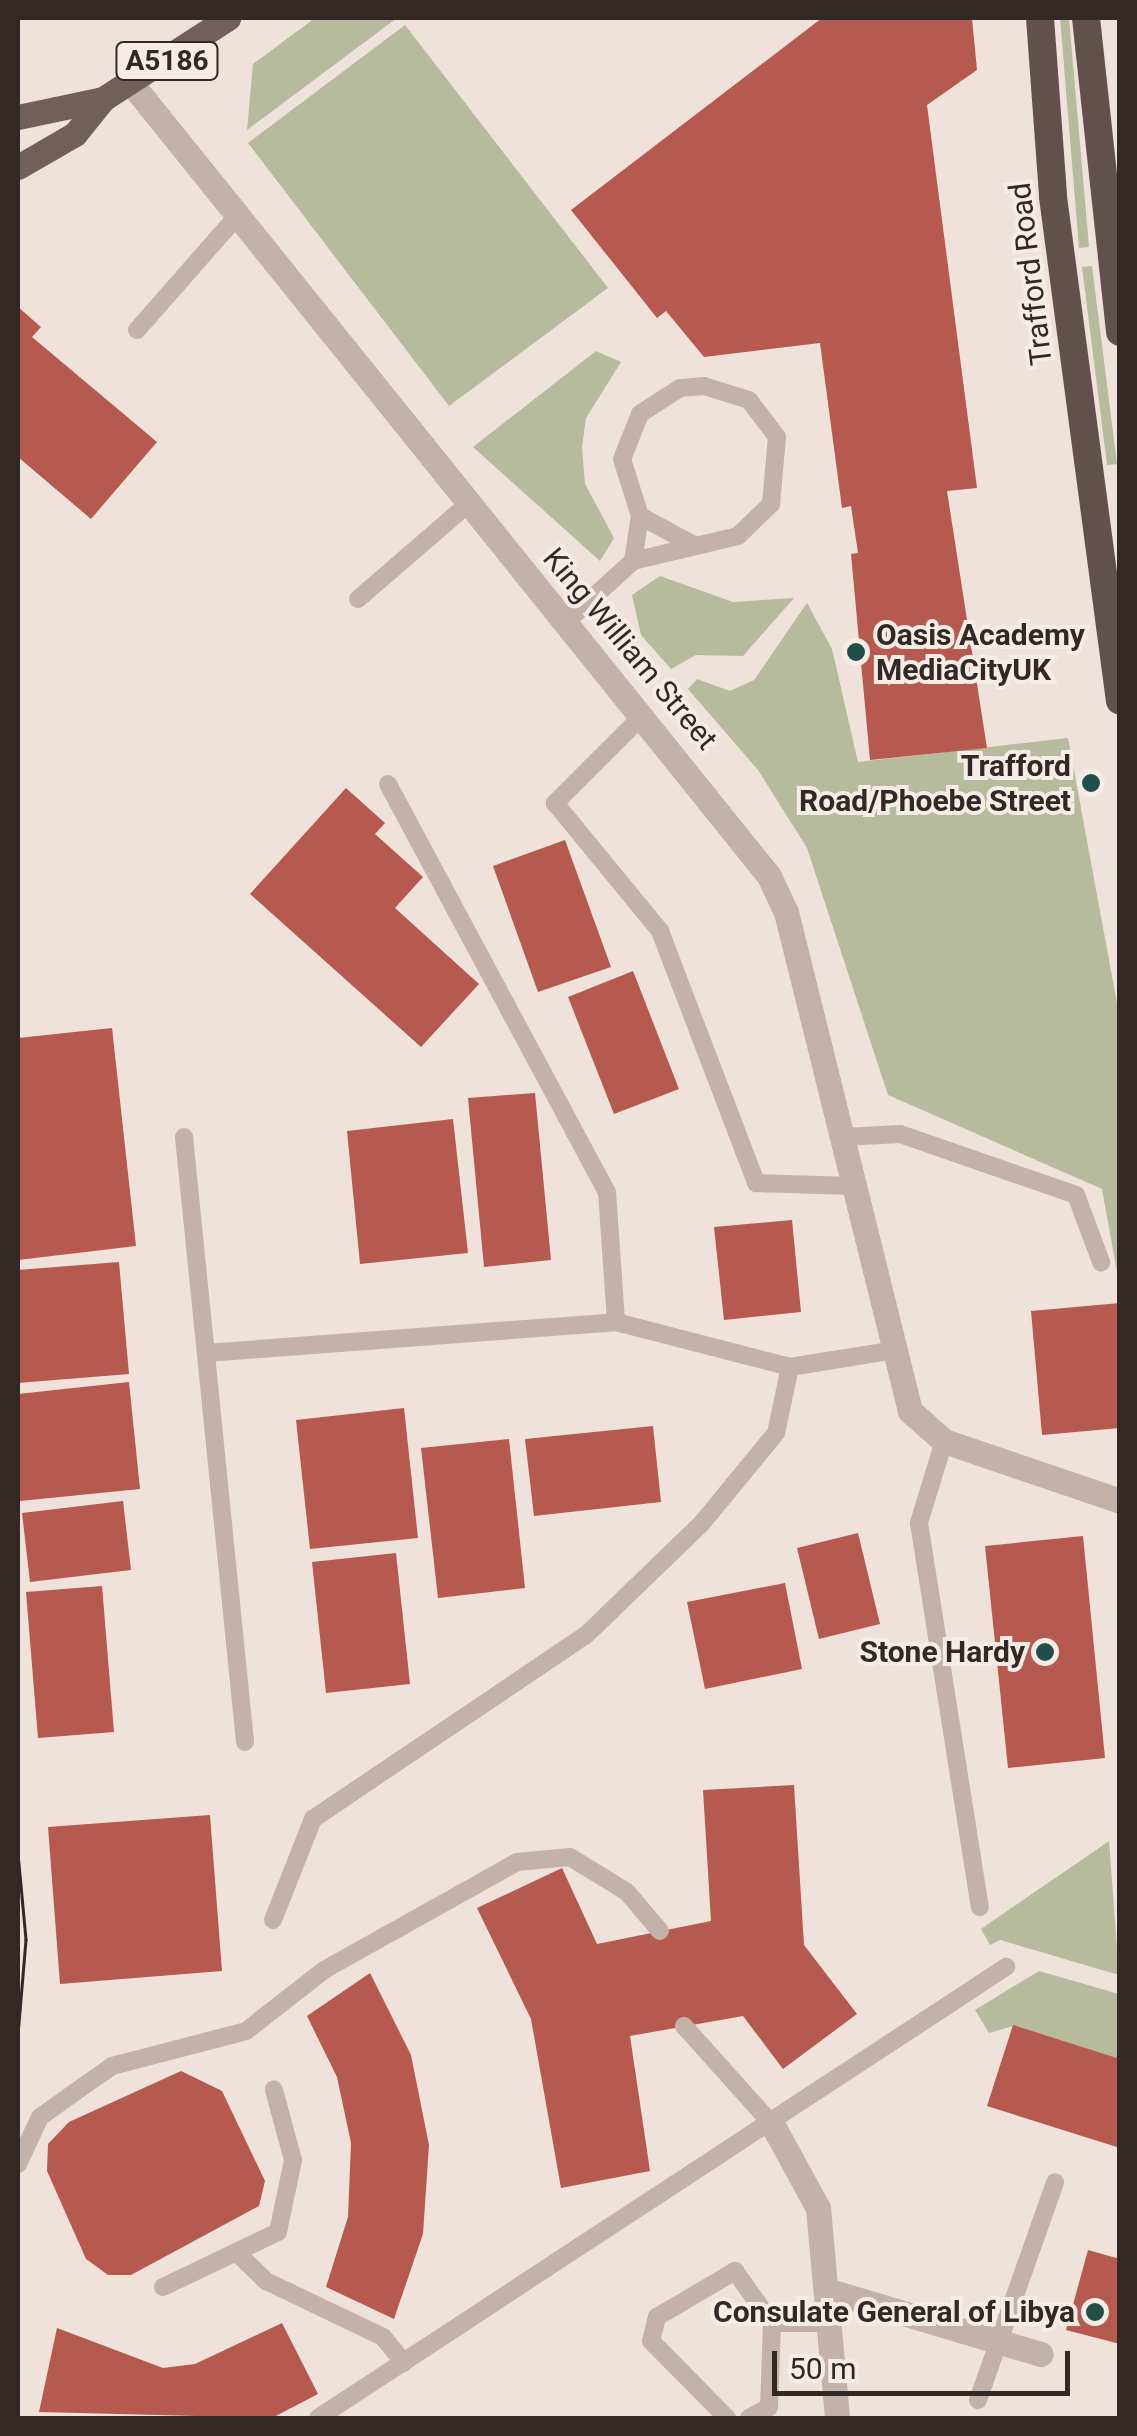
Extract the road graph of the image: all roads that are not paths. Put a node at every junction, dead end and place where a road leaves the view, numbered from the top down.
1 (228, 18) edge
2 (1040, 18) edge
3 (1086, 18) edge
4 (131, 83) junction
5 (102, 98) junction
6 (18, 116) edge
7 (18, 167) edge
8 (238, 216) junction
9 (137, 330) dead end
10 (1120, 332) edge
11 (468, 504) junction
12 (640, 516) junction
13 (692, 544) junction
14 (634, 562) junction
15 (358, 599) dead end
16 (566, 622) junction
17 (1120, 701) edge
18 (640, 717) junction
19 (388, 784) dead end
20 (184, 1137) dead end
21 (843, 1137) junction
22 (852, 1186) junction
23 (1101, 1262) dead end
24 (616, 1322) junction
25 (889, 1351) junction
26 (206, 1353) junction
27 (790, 1367) junction
28 (944, 1441) junction
29 (1120, 1501) edge
30 (245, 1742) dead end
31 (980, 1907) dead end
32 (272, 1920) dead end
33 (660, 1931) dead end
34 (1006, 1967) dead end
35 (684, 2026) dead end
36 (274, 2090) dead end
37 (772, 2124) junction
38 (18, 2164) edge
39 (1055, 2182) dead end
40 (236, 2252) junction
41 (163, 2288) dead end
42 (826, 2290) junction
43 (772, 2323) junction
44 (833, 2323) junction
45 (1000, 2342) junction
46 (1041, 2354) dead end
47 (404, 2363) junction
48 (978, 2400) dead end
49 (318, 2418) edge
50 (727, 2418) edge
51 (749, 2418) edge
52 (837, 2418) edge

1 - 4 main road, A5186
2 - 17 highway, Trafford Road
3 - 10 highway
4 - 5 main road, A5186
4 - 8 street, King William Street
5 - 6 main road, A5186
5 - 7 main road, A5186
8 - 9 lane
8 - 11 street, King William Street
11 - 15 lane
11 - 16 street, King William Street
12 - 13 lane
12 - 13 lane
12 - 14 lane
13 - 14 lane
14 - 16 lane
16 - 18 street, King William Street
18 - 21 street, King William Street
18 - 22 lane
19 - 24 lane
20 - 26 lane
21 - 22 street, King William Street
21 - 23 lane
22 - 25 street, King William Street
24 - 26 lane
24 - 27 lane
25 - 27 lane
25 - 28 street, King William Street
26 - 30 lane
27 - 32 lane
28 - 29 street
28 - 31 lane
33 - 38 lane
34 - 37 lane
35 - 37 lane
36 - 40 lane
37 - 42 street
37 - 47 lane
39 - 45 lane
40 - 41 lane
40 - 47 lane
42 - 44 street
42 - 45 street
43 - 44 lane
43 - 50 lane
43 - 51 lane
44 - 52 street
45 - 46 street
45 - 48 lane
47 - 49 lane

